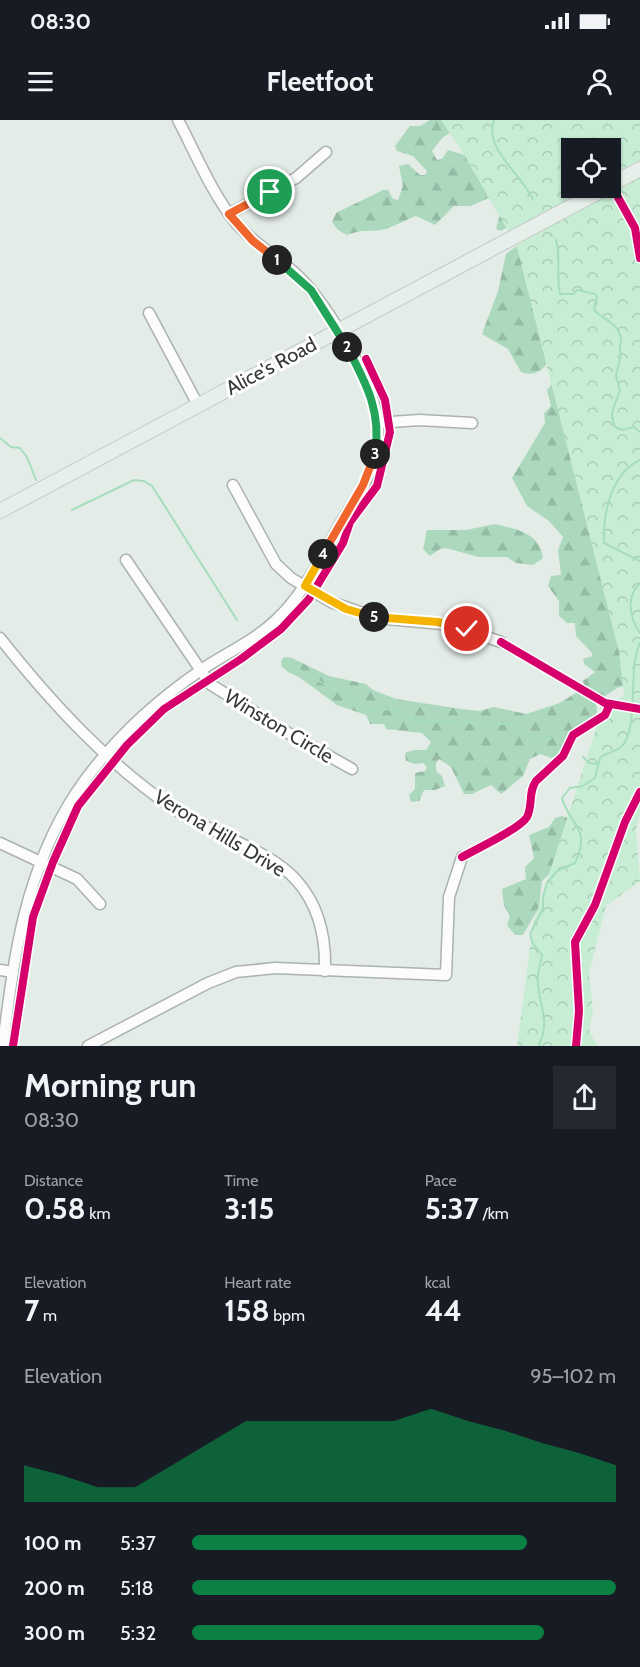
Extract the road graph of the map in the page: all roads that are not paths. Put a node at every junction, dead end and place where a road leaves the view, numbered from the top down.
1 (178, 120) edge
2 (326, 152) dead end
3 (640, 169) edge
4 (621, 179) edge
5 (587, 198) edge
6 (229, 214) junction
7 (149, 313) dead end
8 (338, 330) junction
9 (198, 405) junction
10 (378, 423) junction
11 (472, 423) dead end
12 (233, 485) dead end
13 (0, 511) edge
14 (126, 560) dead end
15 (305, 586) junction
16 (0, 638) edge
17 (501, 642) dead end
18 (200, 671) junction
19 (107, 753) junction
20 (352, 769) dead end
21 (0, 843) edge
22 (462, 857) dead end
23 (40, 862) junction
24 (100, 904) dead end
25 (0, 970) edge
26 (326, 971) junction
27 (13, 972) junction
28 (3, 1046) edge
29 (88, 1046) edge

1 - 6 street
2 - 6 street
3 - 4 main road
5 - 8 main road, Alice's Road
6 - 8 street
7 - 9 street
8 - 9 main road, Alice's Road
8 - 10 street
9 - 13 main road, Alice's Road
10 - 11 street
10 - 15 street
12 - 15 street
14 - 18 street, Winston Circle
15 - 17 street
15 - 18 street
16 - 19 street, Verona Hills Drive
18 - 19 street
18 - 20 street, Winston Circle
19 - 23 street
19 - 26 street, Verona Hills Drive
21 - 23 street
22 - 26 street
23 - 24 street
23 - 27 street
25 - 27 street
26 - 29 street
27 - 28 street

